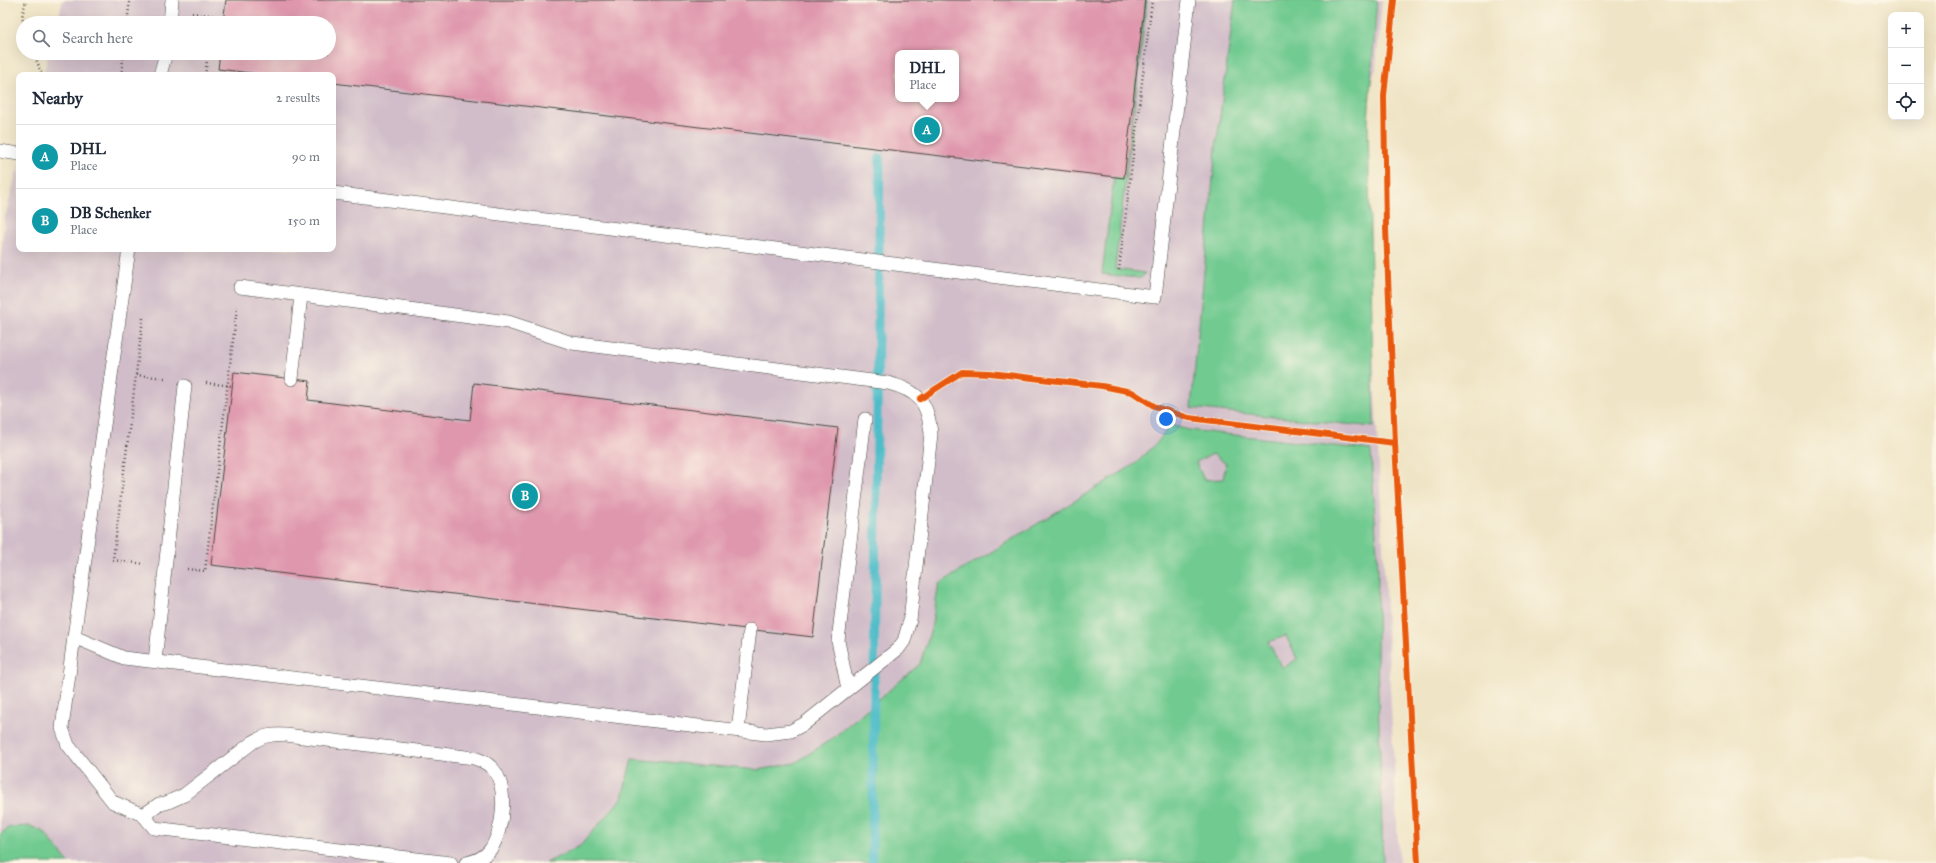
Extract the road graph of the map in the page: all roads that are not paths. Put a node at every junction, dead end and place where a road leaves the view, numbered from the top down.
1 (1190, 0) edge
2 (164, 60) edge
3 (161, 72) edge
4 (0, 151) edge
5 (16, 154) edge
6 (336, 193) edge
7 (129, 252) edge
8 (240, 287) road end
9 (301, 295) junction
10 (292, 379) dead end
11 (185, 386) dead end
12 (865, 419) dead end
13 (750, 630) dead end
14 (74, 637) junction
15 (155, 661) junction
16 (848, 689) junction
17 (738, 730) junction
18 (143, 815) junction
19 (451, 863) edge
20 (466, 863) edge

1 - 6 lane
2 - 3 lane
4 - 5 lane
7 - 14 lane
8 - 9 lane
9 - 10 lane
9 - 16 lane
11 - 15 lane
12 - 16 lane
13 - 17 lane
14 - 15 lane
14 - 18 lane
15 - 17 lane
16 - 17 lane
18 - 19 lane
18 - 20 lane

